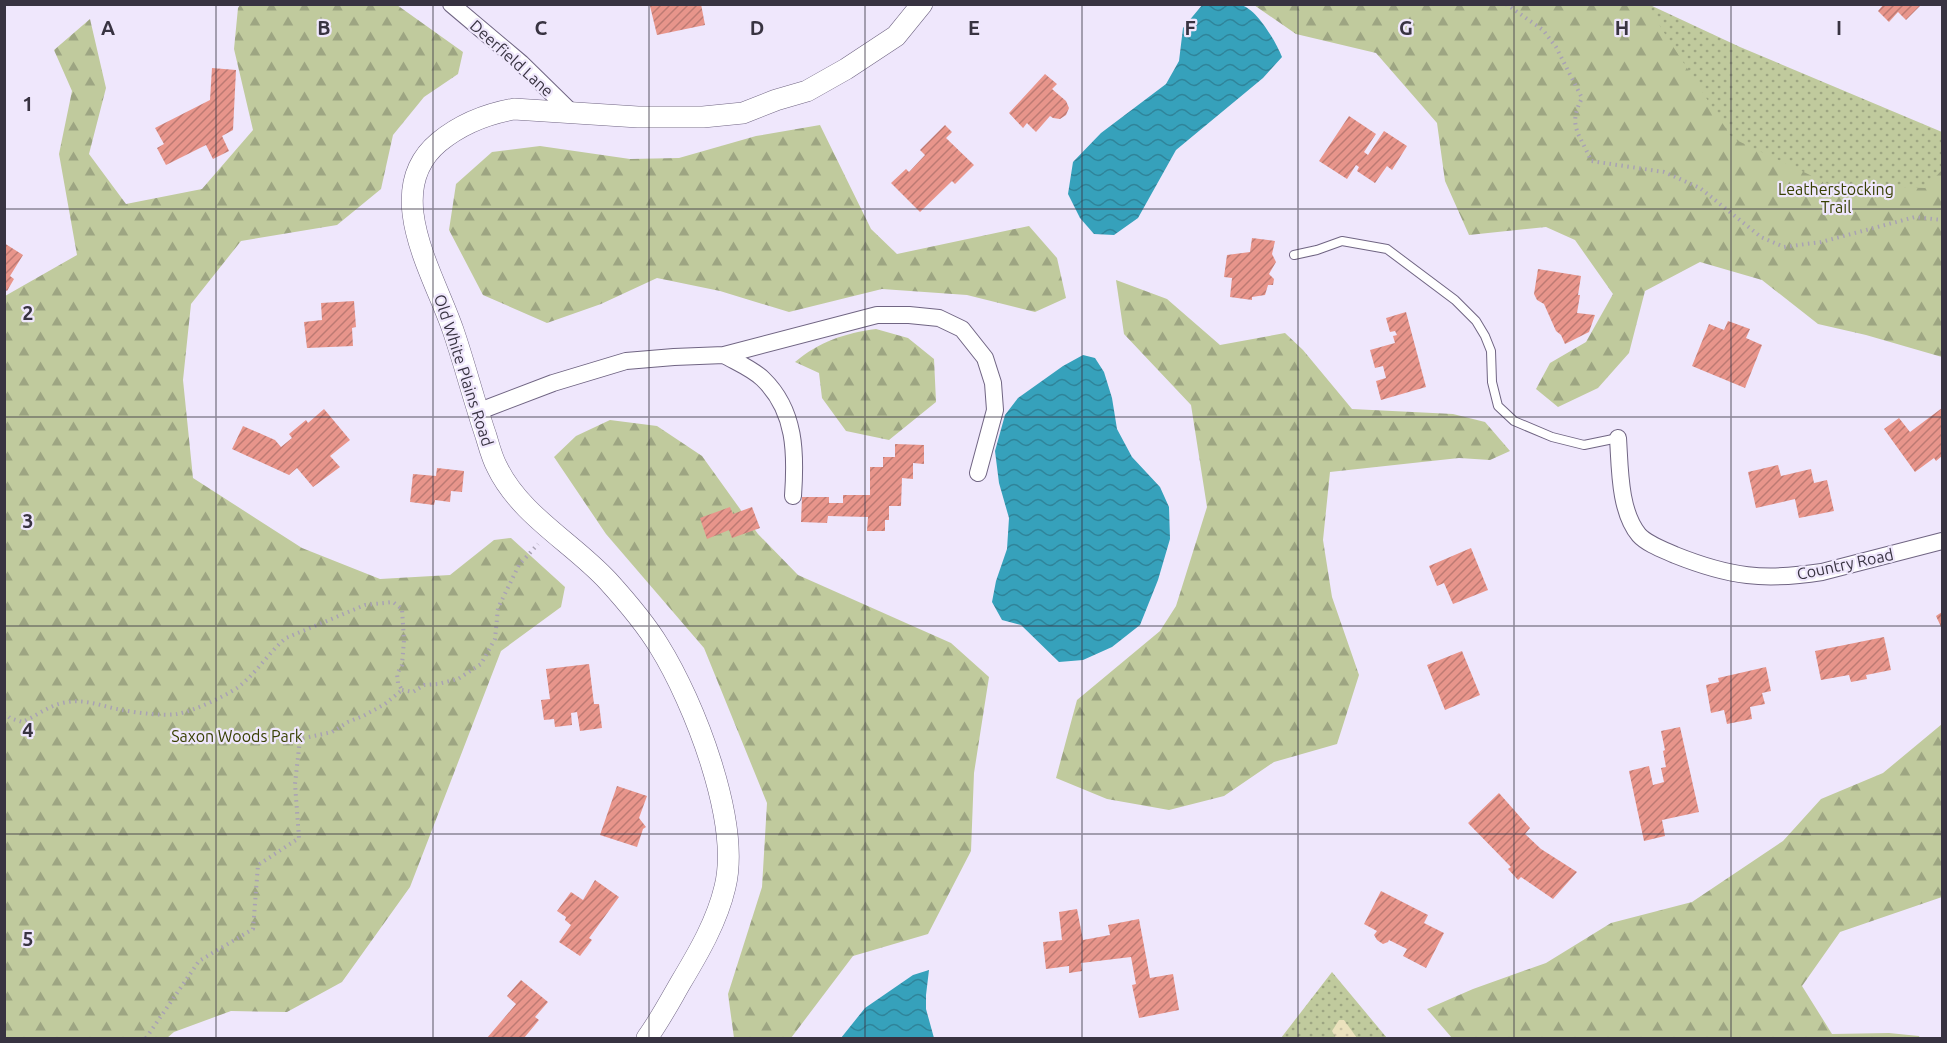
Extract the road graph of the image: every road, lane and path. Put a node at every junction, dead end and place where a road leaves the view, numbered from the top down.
1 (922, 4) edge
2 (1506, 4) edge
3 (452, 5) edge
4 (571, 112) junction
5 (1942, 220) edge
6 (1294, 255) dead end
7 (724, 355) junction
8 (477, 412) junction
9 (1618, 438) joint
10 (978, 473) dead end
11 (793, 496) dead end
12 (551, 530) junction
13 (1942, 541) edge
14 (402, 690) junction
15 (4, 713) edge
16 (146, 1038) edge
17 (647, 1038) edge

1 - 4 street, Old White Plains Road
2 - 5 path
3 - 4 street, Deerfield Lane
4 - 8 street, Old White Plains Road
6 - 9 lane
7 - 8 street
7 - 10 street
7 - 11 street
8 - 12 street, Old White Plains Road
9 - 13 street, Country Road
12 - 14 path
12 - 17 street, Old White Plains Road
14 - 15 path
14 - 16 path

